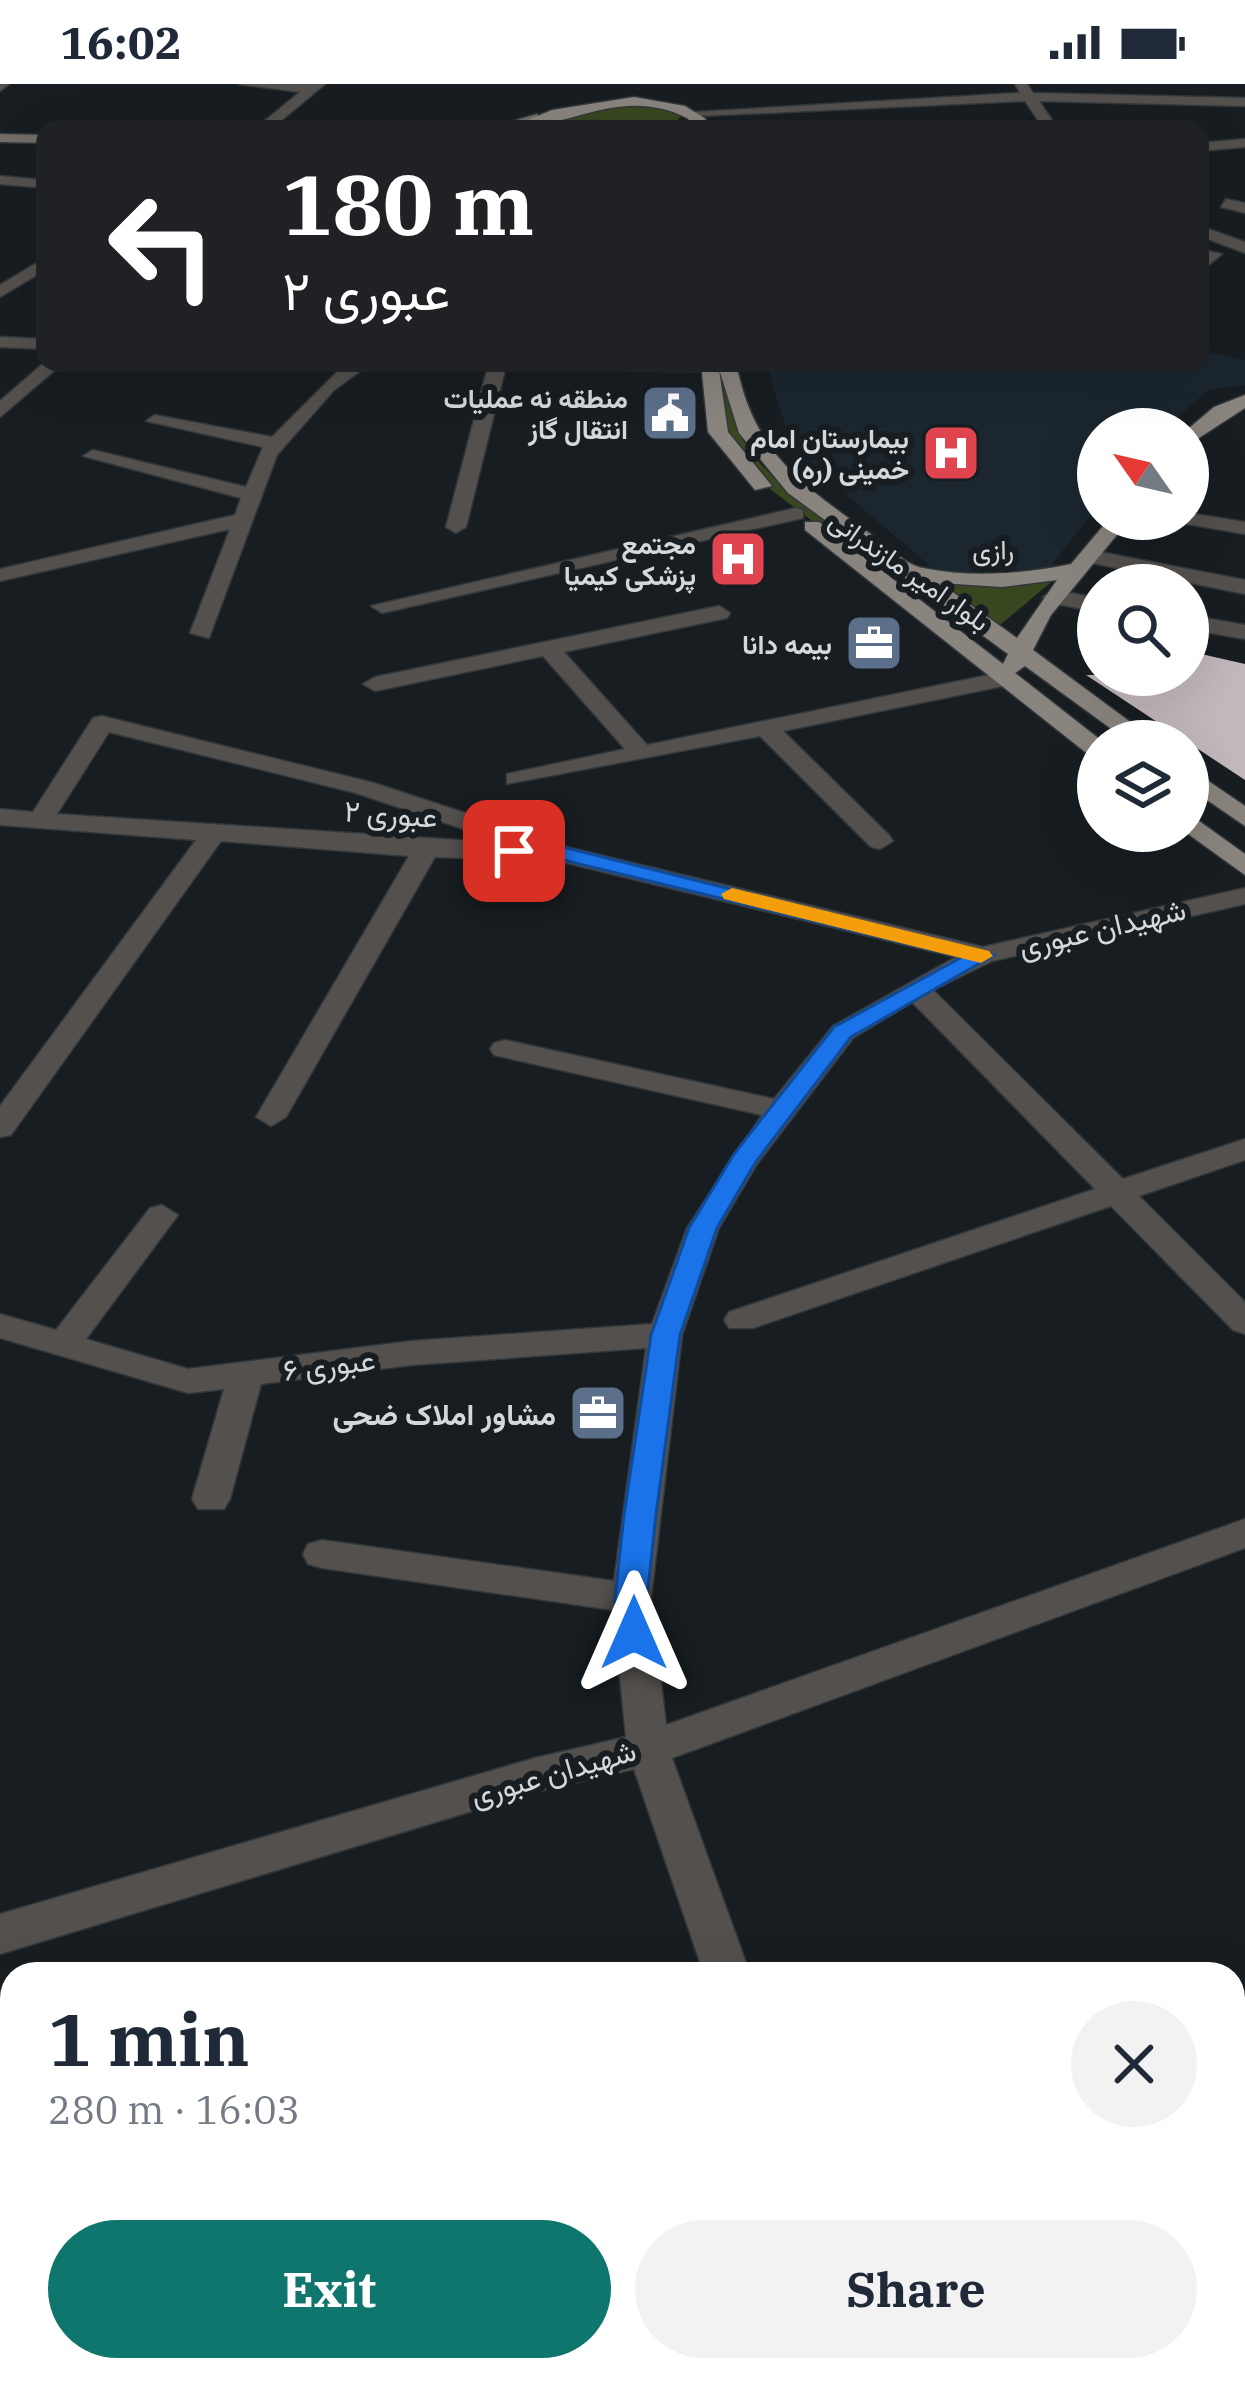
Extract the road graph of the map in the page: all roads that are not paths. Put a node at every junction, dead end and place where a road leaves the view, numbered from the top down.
1 (245, 84) edge
2 (641, 84) edge
3 (650, 84) edge
4 (1215, 84) edge
5 (315, 86) edge
6 (1024, 90) edge
7 (683, 91) dead end
8 (1220, 101) junction
9 (1245, 102) edge
10 (576, 108) junction
11 (701, 114) edge
12 (537, 118) junction
13 (273, 120) edge
14 (530, 120) edge
15 (533, 120) edge
16 (1045, 120) edge
17 (0, 138) edge
18 (36, 139) edge
19 (1245, 143) edge
20 (1209, 146) edge
21 (0, 180) edge
22 (36, 183) edge
23 (1226, 204) dead end
24 (1245, 208) edge
25 (36, 269) edge
26 (0, 292) edge
27 (0, 342) edge
28 (36, 344) edge
29 (44, 372) edge
30 (347, 372) edge
31 (495, 372) edge
32 (714, 372) edge
33 (719, 372) edge
34 (1245, 401) edge
35 (0, 411) edge
36 (155, 421) dead end
37 (1209, 421) edge
38 (277, 443) junction
39 (93, 456) dead end
40 (253, 495) junction
41 (796, 514) junction
42 (245, 518) junction
43 (1209, 522) edge
44 (456, 527) dead end
45 (1245, 527) edge
46 (1102, 540) edge
47 (1084, 562) junction
48 (909, 570) junction
49 (4, 574) edge
50 (1245, 587) edge
51 (1054, 597) junction
52 (1077, 601) edge
53 (382, 605) dead end
54 (719, 613) dead end
55 (1209, 626) edge
56 (201, 632) dead end
57 (1245, 632) edge
58 (1022, 648) junction
59 (550, 650) junction
60 (1008, 678) junction
61 (375, 684) dead end
62 (1116, 720) edge
63 (767, 729) junction
64 (1077, 733) edge
65 (643, 755) junction
66 (516, 778) dead end
67 (1209, 791) edge
68 (0, 817) edge
69 (1245, 818) edge
70 (41, 819) junction
71 (214, 832) junction
72 (1209, 838) edge
73 (880, 841) dead end
74 (426, 849) junction
75 (559, 853) junction
76 (1245, 867) edge
77 (1245, 896) edge
78 (982, 955) junction
79 (915, 988) junction
80 (505, 1049) dead end
81 (781, 1110) junction
82 (271, 1117) dead end
83 (0, 1128) edge
84 (1245, 1149) edge
85 (1114, 1192) junction
86 (162, 1215) dead end
87 (741, 1320) dead end
88 (1245, 1322) edge
89 (6, 1335) edge
90 (665, 1335) junction
91 (63, 1345) junction
92 (246, 1374) junction
93 (212, 1499) dead end
94 (1245, 1533) edge
95 (322, 1554) dead end
96 (631, 1598) junction
97 (648, 1749) junction
98 (0, 1934) edge
99 (723, 1962) edge

1 - 5 street
2 - 10 main road
3 - 7 main road
4 - 8 street
5 - 13 street
6 - 8 street
6 - 11 street
6 - 16 street
8 - 9 street
10 - 11 main road
10 - 12 main road
12 - 14 main road
12 - 15 main road
17 - 18 main road
19 - 20 street
21 - 22 street
23 - 24 street
25 - 26 street
27 - 28 street
29 - 35 street
30 - 38 street
31 - 44 street
32 - 41 main road, بلوار امیر مازندرانی
33 - 48 main road, بلوار امیر مازندرانی
34 - 37 main road
36 - 38 street
38 - 40 street
39 - 40 street
40 - 42 street
41 - 53 street
41 - 60 main road, بلوار امیر مازندرانی
42 - 49 street
42 - 56 street
43 - 45 street
46 - 47 main road
47 - 48 main road, رازی
47 - 50 street
47 - 51 main road
48 - 58 main road, بلوار امیر مازندرانی
51 - 52 street
51 - 58 main road
54 - 59 street
55 - 57 street
58 - 60 main road
58 - 62 main road, بلوار امیر مازندرانی
59 - 61 street
59 - 65 street
60 - 63 street
60 - 64 main road, بلوار امیر مازندرانی
63 - 65 street
63 - 73 street
65 - 66 street
67 - 69 main road
68 - 70 street, عبوری ۲
70 - 71 street, عبوری ۲
70 - 75 street
71 - 74 street, عبوری ۲
71 - 83 street
72 - 76 main road
74 - 75 street, عبوری ۲
74 - 82 street
75 - 78 street, عبوری ۲
77 - 78 street, شهیدان عبوری
78 - 79 street, شهیدان عبوری
79 - 81 street, شهیدان عبوری
79 - 85 street
80 - 81 street
81 - 90 street, شهیدان عبوری
84 - 85 street
85 - 87 street
85 - 88 street
86 - 91 street
89 - 91 street, عبوری ۶
90 - 92 street, عبوری ۶
90 - 96 street, شهیدان عبوری
91 - 92 street, عبوری ۶
92 - 93 street
94 - 97 street
95 - 96 street
96 - 97 street, شهیدان عبوری
97 - 98 street, شهیدان عبوری
97 - 99 street

